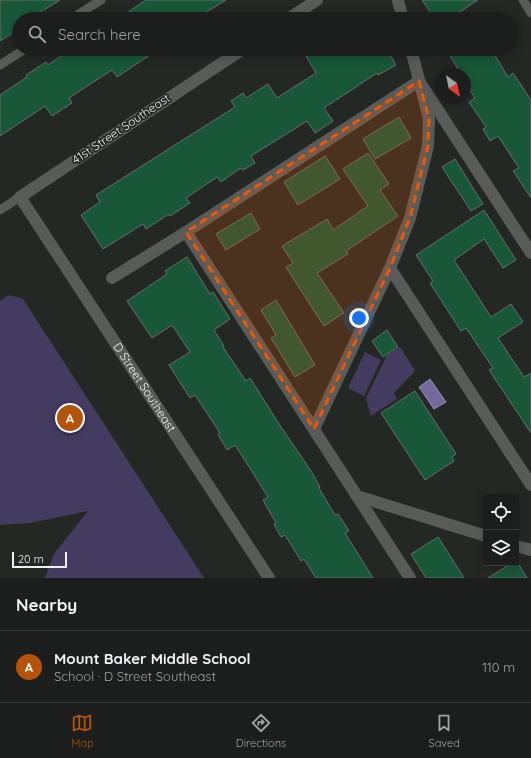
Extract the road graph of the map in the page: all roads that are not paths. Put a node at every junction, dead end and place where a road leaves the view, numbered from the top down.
1 (101, 0) edge
2 (317, 0) edge
3 (523, 0) edge
4 (398, 1) dead end
5 (82, 12) edge
6 (299, 12) edge
7 (401, 12) edge
8 (531, 13) edge
9 (14, 56) edge
10 (232, 56) edge
11 (413, 56) edge
12 (0, 65) edge
13 (419, 81) junction
14 (20, 197) junction
15 (0, 210) edge
16 (186, 232) junction
17 (531, 253) edge
18 (390, 268) junction
19 (112, 278) dead end
20 (314, 429) junction
21 (531, 485) edge
22 (357, 496) junction
23 (483, 535) edge
24 (519, 547) edge
25 (531, 550) edge
26 (269, 578) edge
27 (410, 578) edge

1 - 5 lane
2 - 6 street
3 - 8 lane
4 - 7 street
9 - 12 lane
10 - 14 street, 41st Street Southeast
11 - 13 street
13 - 16 street
13 - 17 street
13 - 18 street
14 - 15 lane, 41st Street Southeast
14 - 26 street, D Street Southeast
16 - 19 street
16 - 20 street
18 - 20 street
18 - 21 street
20 - 22 street
22 - 23 street
22 - 27 street
24 - 25 street

